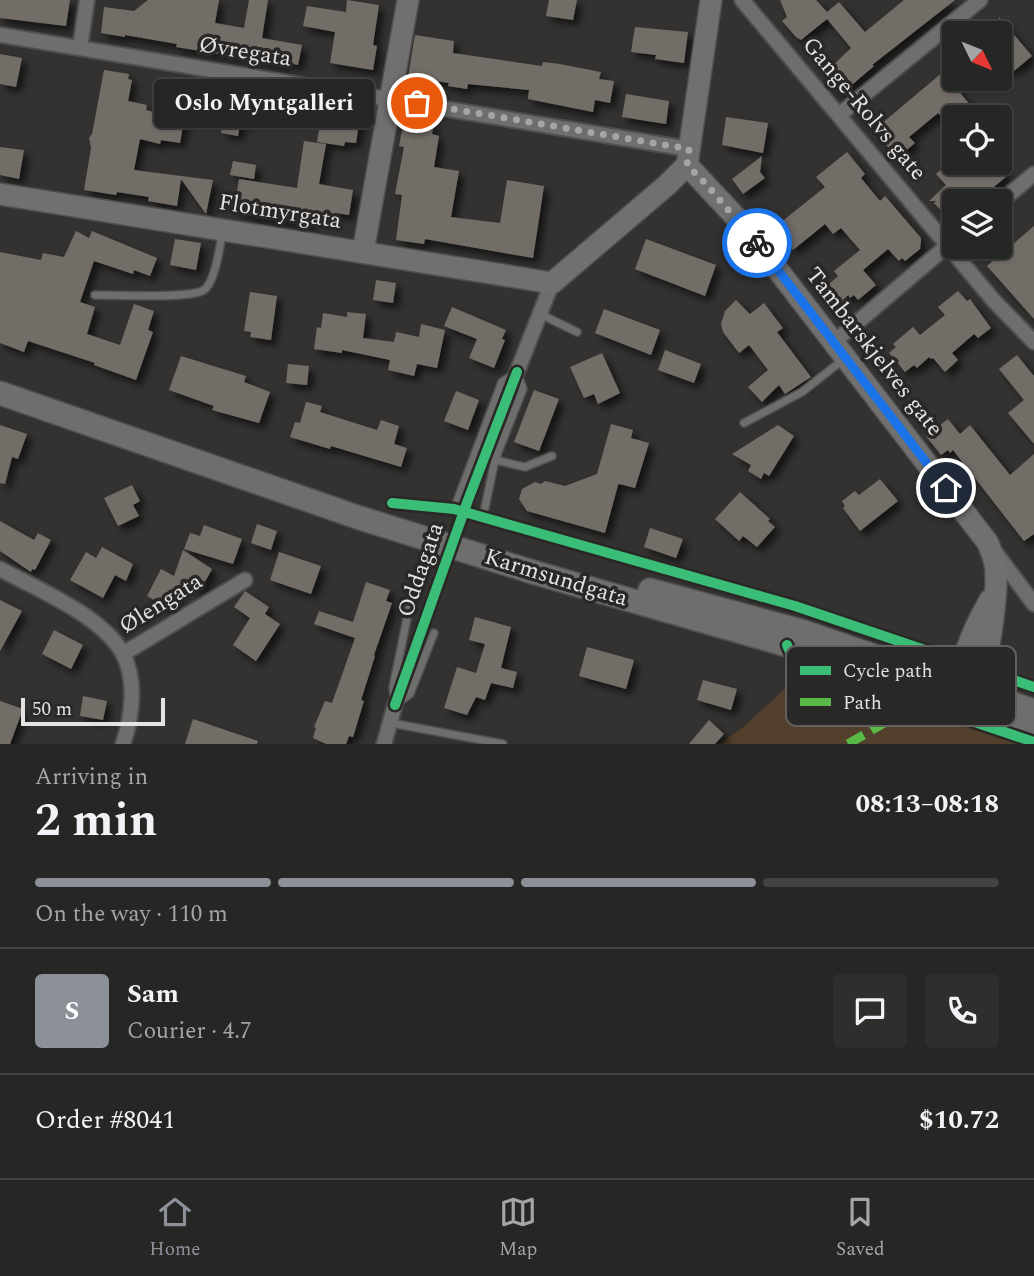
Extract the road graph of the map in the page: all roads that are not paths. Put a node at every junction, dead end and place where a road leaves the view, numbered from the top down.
1 (87, 0) edge
2 (408, 0) edge
3 (711, 0) edge
4 (742, 0) edge
5 (980, 0) edge
6 (0, 36) edge
7 (80, 48) junction
8 (390, 99) junction
9 (838, 115) junction
10 (688, 157) junction
11 (1034, 174) edge
12 (1012, 192) edge
13 (0, 194) edge
14 (223, 230) junction
15 (942, 232) edge
16 (942, 251) edge
17 (363, 252) junction
18 (963, 259) edge
19 (552, 284) junction
20 (95, 295) dead end
21 (539, 314) junction
22 (577, 332) dead end
23 (1034, 342) edge
24 (839, 351) junction
25 (517, 372) junction
26 (0, 379) edge
27 (0, 393) edge
28 (744, 423) dead end
29 (552, 456) dead end
30 (495, 460) junction
31 (453, 509) dead end
32 (483, 517) dead end
33 (988, 542) junction
34 (0, 569) edge
35 (245, 580) dead end
36 (1034, 604) edge
37 (409, 609) dead end
38 (434, 633) dead end
39 (792, 646) edge
40 (840, 646) edge
41 (988, 646) edge
42 (123, 654) junction
43 (395, 705) junction
44 (1016, 706) edge
45 (1034, 711) edge
46 (1016, 720) edge
47 (391, 723) junction
48 (1034, 729) edge
49 (122, 744) edge
50 (384, 744) edge
51 (503, 744) edge

1 - 7 street
2 - 8 street
3 - 10 street
4 - 9 street, Gange-Rolvs gate
5 - 9 street
6 - 7 street, Øvregata
7 - 8 street, Øvregata
8 - 10 street, Øvregata
8 - 17 street
9 - 15 street, Gange-Rolvs gate
10 - 19 street
10 - 24 street, Tambarskjelves gate
11 - 12 street
13 - 14 street, Flotmyrgata
14 - 17 street, Flotmyrgata
14 - 20 lane
16 - 24 street
17 - 19 street, Flotmyrgata
18 - 23 street, Gange-Rolvs gate
19 - 21 street
21 - 22 lane
21 - 25 street
24 - 28 lane
24 - 33 street, Tambarskjelves gate
25 - 30 lane
25 - 31 lane
26 - 40 main road, Karmsundgata
27 - 39 main road, Karmsundgata
29 - 30 lane
30 - 32 lane
33 - 36 street, Tambarskjelves gate
33 - 41 street, Tambarskjelves gate
34 - 42 street, Ølengata
35 - 42 street, Ølengata
37 - 43 lane
38 - 43 lane
42 - 49 street
43 - 47 street
44 - 45 main road, Karmsundgata
46 - 48 main road, Karmsundgata
47 - 50 street
47 - 51 lane

